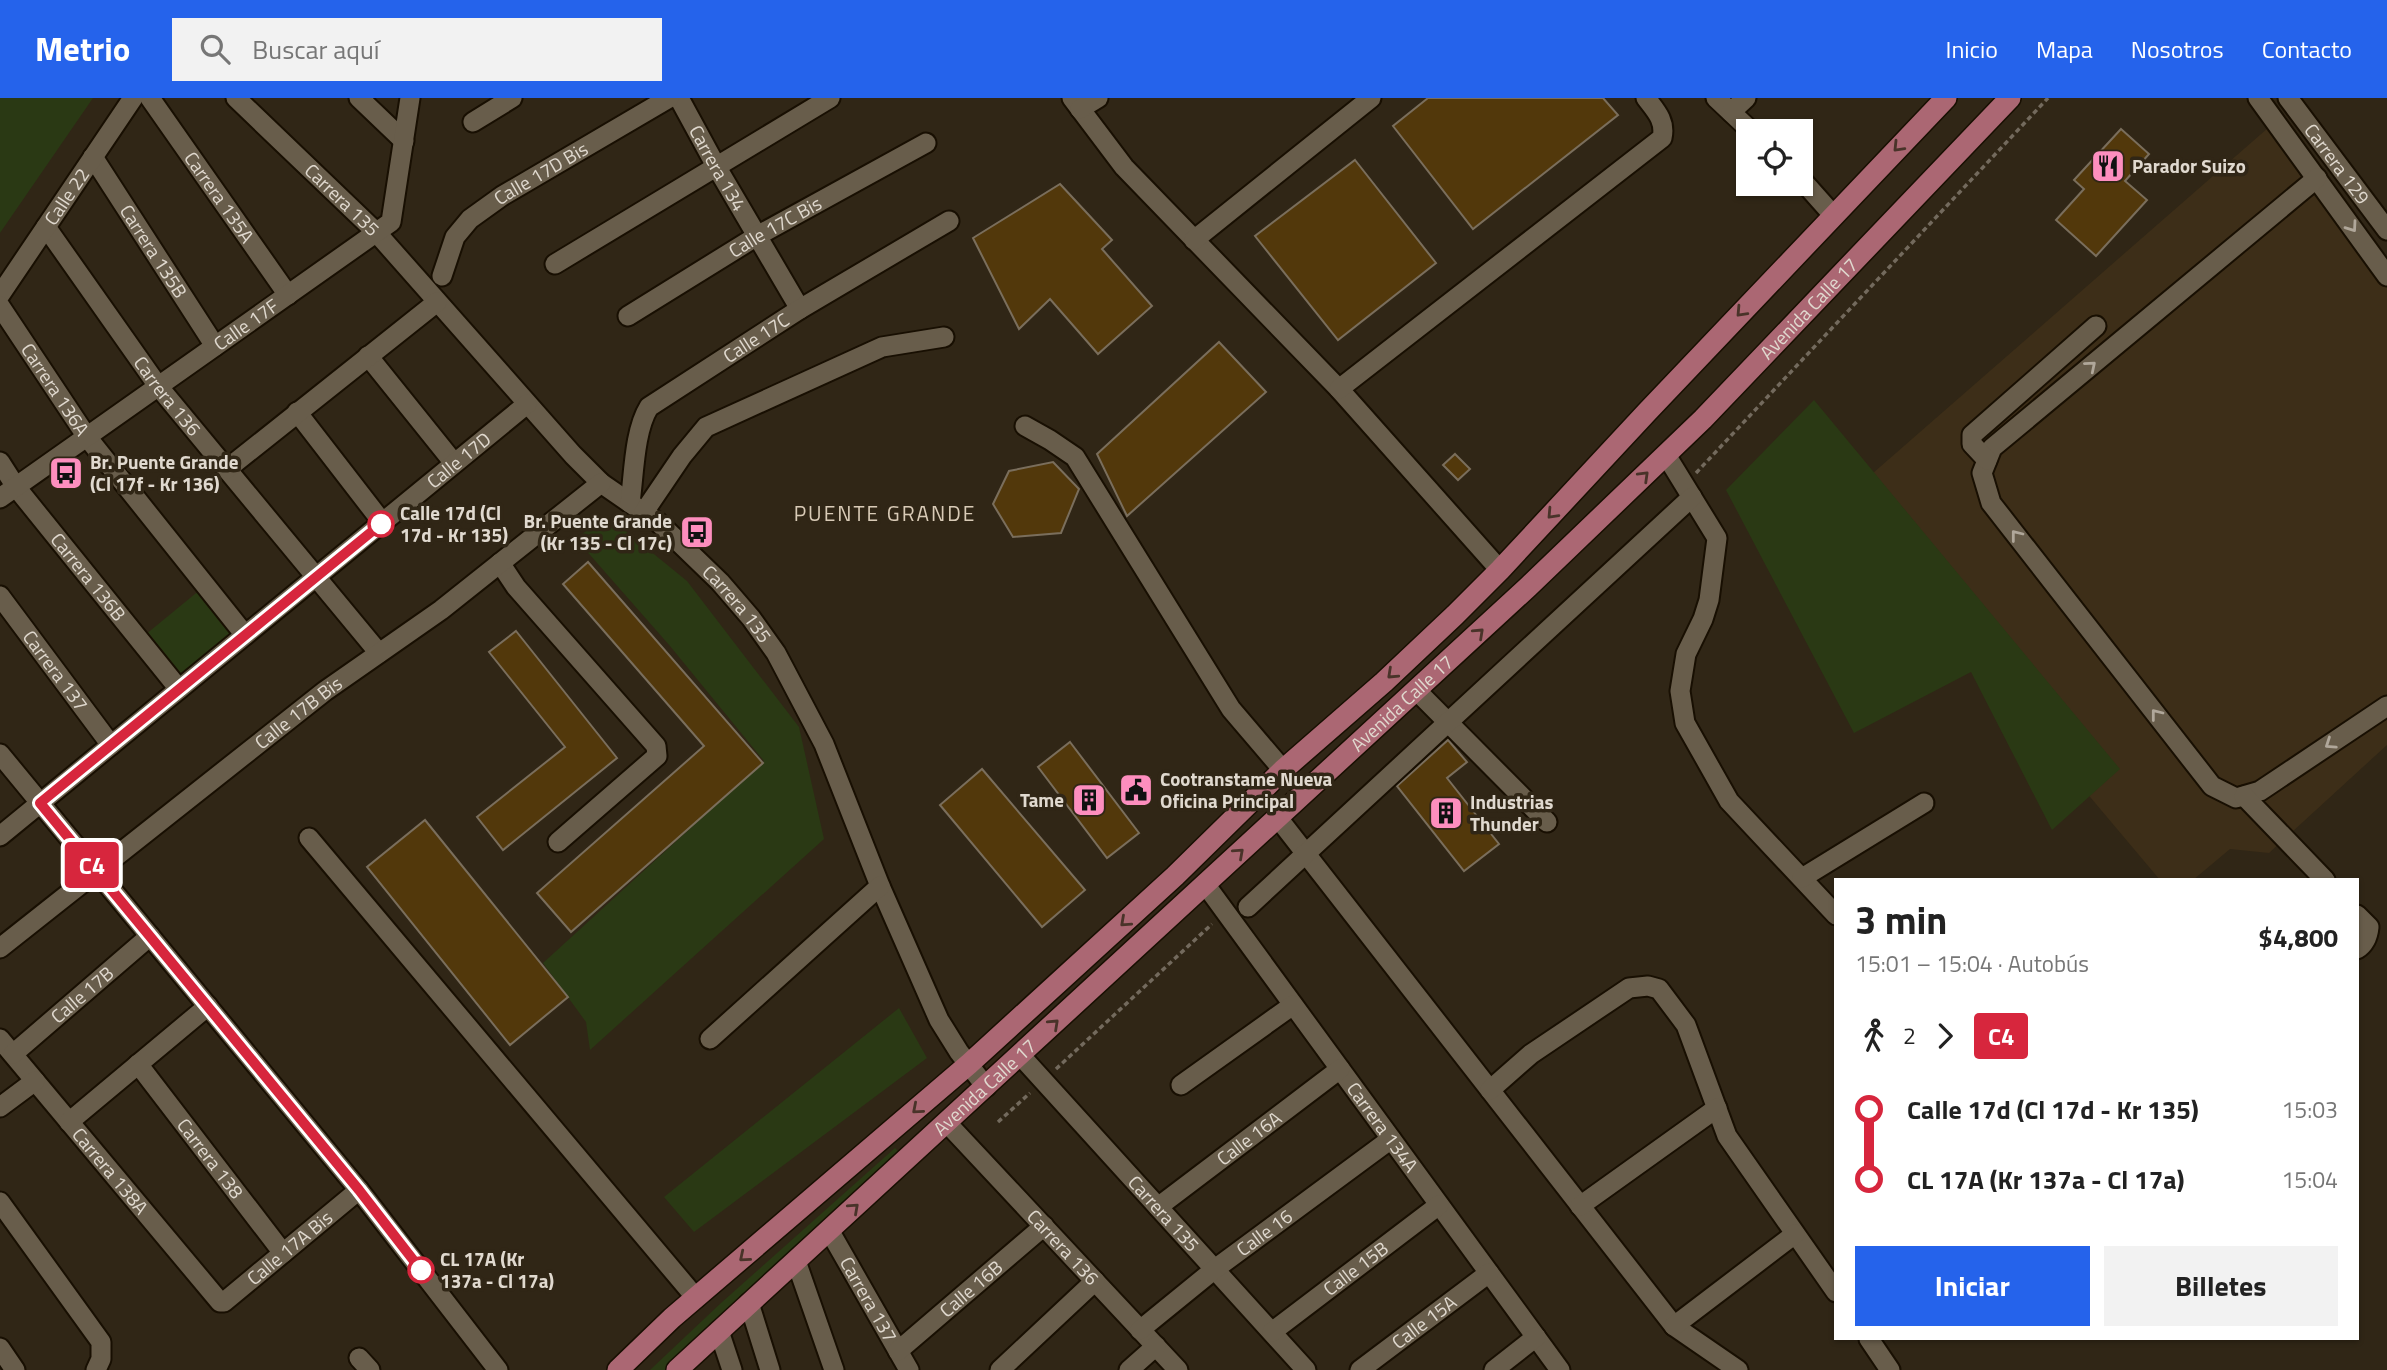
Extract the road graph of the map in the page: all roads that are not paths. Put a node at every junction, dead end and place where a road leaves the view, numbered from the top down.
1 (132, 98) edge
2 (150, 98) edge
3 (236, 98) edge
4 (359, 98) edge
5 (410, 98) edge
6 (512, 98) edge
7 (669, 98) edge
8 (679, 98) edge
9 (830, 98) edge
10 (1098, 98) edge
11 (1371, 98) edge
12 (1646, 98) edge
13 (1716, 98) edge
14 (1746, 98) edge
15 (1946, 98) edge
16 (2011, 98) edge
17 (2258, 98) edge
18 (2288, 98) edge
19 (1076, 104) edge
20 (1731, 112) junction
21 (1738, 119) edge
22 (473, 122) dead end
23 (404, 141) junction
24 (926, 143) dead end
25 (93, 157) junction
26 (716, 166) junction
27 (2317, 178) junction
28 (1813, 192) edge
29 (1833, 215) junction
30 (949, 220) dead end
31 (46, 228) junction
32 (2387, 230) edge
33 (376, 232) junction
34 (757, 236) junction
35 (1195, 240) junction
36 (555, 264) dead end
37 (442, 276) dead end
38 (2387, 276) edge
39 (0, 295) edge
40 (288, 295) junction
41 (437, 302) junction
42 (0, 306) edge
43 (800, 309) junction
44 (628, 316) dead end
45 (2096, 326) dead end
46 (944, 337) dead end
47 (215, 346) junction
48 (368, 356) junction
49 (158, 386) junction
50 (1339, 389) junction
51 (527, 404) junction
52 (297, 412) junction
53 (1025, 426) dead end
54 (87, 437) junction
55 (1666, 455) junction
56 (1987, 460) junction
57 (0, 462) edge
58 (454, 463) junction
59 (227, 469) junction
60 (601, 483) junction
61 (16, 487) junction
62 (1692, 497) junction
63 (0, 498) edge
64 (637, 508) junction
65 (382, 522) junction
66 (500, 563) junction
67 (1500, 570) junction
68 (316, 576) junction
69 (0, 596) edge
70 (245, 635) junction
71 (379, 653) junction
72 (179, 689) junction
73 (1416, 691) junction
74 (2387, 706) edge
75 (1448, 723) junction
76 (111, 745) junction
77 (0, 754) edge
78 (1283, 770) junction
79 (2245, 796) junction
80 (40, 803) junction
81 (1924, 803) dead end
82 (1278, 818) junction
83 (1547, 822) dead end
84 (0, 836) edge
85 (309, 838) dead end
86 (558, 842) dead end
87 (1306, 854) junction
88 (97, 872) junction
89 (1802, 878) junction
90 (2323, 878) edge
91 (1205, 884) junction
92 (880, 886) junction
93 (1248, 907) dead end
94 (1834, 913) edge
95 (2359, 917) edge
96 (150, 936) junction
97 (0, 948) edge
98 (2359, 948) edge
99 (1293, 1004) junction
100 (208, 1006) junction
101 (710, 1039) dead end
102 (6, 1046) edge
103 (1020, 1055) junction
104 (138, 1064) junction
105 (969, 1064) junction
106 (1340, 1069) junction
107 (35, 1081) junction
108 (1181, 1085) dead end
109 (986, 1087) junction
110 (1490, 1090) junction
111 (0, 1107) edge
112 (1717, 1108) junction
113 (69, 1122) junction
114 (947, 1123) junction
115 (1391, 1139) junction
116 (359, 1190) junction
117 (0, 1202) edge
118 (1439, 1205) junction
119 (1580, 1206) junction
120 (1158, 1207) junction
121 (1044, 1226) junction
122 (830, 1230) junction
123 (1795, 1234) junction
124 (283, 1253) junction
125 (796, 1261) junction
126 (1215, 1269) junction
127 (1489, 1273) junction
128 (1095, 1281) junction
129 (1834, 1289) edge
130 (696, 1298) junction
131 (220, 1302) joint
132 (749, 1303) junction
133 (1674, 1326) junction
134 (1140, 1330) junction
135 (719, 1331) junction
136 (1272, 1332) junction
137 (1536, 1337) junction
138 (1869, 1340) edge
139 (1156, 1346) junction
140 (0, 1348) edge
141 (898, 1351) junction
142 (15, 1370) edge
143 (96, 1370) edge
144 (498, 1370) edge
145 (618, 1370) edge
146 (677, 1370) edge
147 (732, 1370) edge
148 (770, 1370) edge
149 (834, 1370) edge
150 (909, 1370) edge
151 (1000, 1370) edge
152 (1129, 1370) edge
153 (1178, 1370) edge
154 (1306, 1370) edge
155 (1360, 1370) edge
156 (1494, 1370) edge
157 (1560, 1370) edge
158 (1738, 1370) edge
159 (1890, 1370) edge

1 - 25 street, Calle 22
2 - 40 street, Carrera 135A
3 - 33 street, Carrera 135
4 - 23 street
5 - 23 street, Calle 17F
6 - 22 street
7 - 37 street, Calle 17D Bis
8 - 26 street, Carrera 134
9 - 26 street
10 - 19 street
11 - 35 street
12 - 50 street
13 - 20 street
14 - 20 street
15 -> 29 main road, Avenida Calle 17
16 - 55 main road, Avenida Calle 17
17 - 27 street
18 - 32 street, Carrera 129
19 - 35 street
20 - 21 street
23 - 33 street, Calle 17F
24 - 34 street, Calle 17C Bis
25 - 31 street, Calle 22
25 - 47 street, Carrera 135B
26 - 34 street, Carrera 134
26 - 36 street
27 -> 38 street
56 -> 27 street
28 - 29 street
29 -> 67 main road, Avenida Calle 17
30 - 43 street, Calle 17C
31 - 39 street, Calle 22
31 - 49 street, Carrera 136
33 - 40 street, Calle 17F
33 - 41 street, Carrera 135
34 - 43 street, Carrera 134
34 - 44 street, Calle 17C Bis
35 - 50 street
40 - 47 street, Calle 17F
41 - 48 street
41 - 51 street, Carrera 135
42 - 54 street, Carrera 136A
43 - 64 street, Calle 17C
45 - 56 street
46 - 64 street
47 - 49 street, Calle 17F
48 - 52 street
48 - 58 street
49 - 54 street, Calle 17F
49 - 59 street, Carrera 136
50 - 67 street
51 - 58 street, Calle 17D
51 - 60 street, Carrera 135
52 - 59 street
52 - 65 street
53 - 78 street
54 - 61 street, Calle 17F
54 - 70 street, Carrera 136A
55 - 62 street
73 -> 55 main road, Avenida Calle 17
79 -> 56 street
57 - 61 street, Carrera 136B
58 - 65 street, Calle 17D
59 - 68 street, Carrera 136
60 - 64 street, Carrera 135
60 - 66 street, Calle 17B Bis
61 - 63 street, Calle 17F
61 - 72 street, Carrera 136B
62 - 75 street
62 - 89 street
64 - 92 street, Carrera 135
65 - 68 street, Calle 17D
66 - 71 street, Calle 17B Bis
66 - 86 street
67 -> 78 main road, Avenida Calle 17
68 - 70 street, Calle 17D
68 - 71 street, Carrera 136
69 - 76 street, Carrera 137
70 - 72 street, Calle 17D
71 - 88 street, Calle 17B Bis
72 - 76 street, Calle 17D
73 - 75 street
73 - 82 main road, Avenida Calle 17
74 -> 79 street
75 - 83 street
75 - 87 street
76 - 80 street, Calle 17D
77 - 80 street
78 -> 105 main road, Avenida Calle 17
79 - 90 street
80 - 84 street, Calle 17D
80 - 88 street
81 - 89 street
82 - 87 street
91 -> 82 main road, Avenida Calle 17
85 - 130 street
87 - 93 street
87 - 110 street
88 - 96 street
88 - 97 street, Calle 17B Bis
89 - 94 street
91 - 99 street, Carrera 134A
103 -> 91 main road, Avenida Calle 17
92 - 101 street
92 - 105 street, Carrera 135
95 - 98 street
96 - 100 street
96 - 102 street, Calle 17B
99 - 106 street, Carrera 134A
99 - 108 street
100 - 104 street
100 - 116 street
102 - 107 street, Carrera 138A
103 - 109 main road, Avenida Calle 17
103 - 120 street, Carrera 135
104 - 113 street
104 - 124 street, Carrera 138
105 - 109 street, Carrera 135
105 -> 130 main road, Avenida Calle 17
106 - 115 street, Carrera 134A
106 - 120 street, Calle 16A
107 - 111 street
107 - 113 street, Carrera 138A
109 - 114 main road, Avenida Calle 17
110 - 112 street
110 - 119 street
112 - 119 street
112 - 123 street
113 - 131 street, Carrera 138A
114 - 121 street, Carrera 136
122 -> 114 main road, Avenida Calle 17
115 - 118 street, Carrera 134A
115 - 126 street, Calle 16
116 - 124 street, Calle 17A Bis
116 - 144 street
117 - 143 street
118 - 127 street, Carrera 134A
118 - 136 street, Calle 15B
119 - 133 street
120 - 126 street, Carrera 135
121 - 128 street, Carrera 136
121 - 141 street, Calle 16B
122 - 125 main road, Avenida Calle 17
122 - 141 street, Carrera 137
123 - 129 street
123 - 133 street
124 - 131 street, Calle 17A Bis
125 - 132 main road, Avenida Calle 17
125 - 149 street
126 - 134 street, Calle 16
126 - 136 street, Carrera 135
127 - 137 street, Carrera 134A
127 - 155 street, Calle 15A
128 - 134 street, Carrera 136
128 - 151 street
130 - 145 main road, Avenida Calle 17
132 - 135 main road, Avenida Calle 17
132 - 148 street
133 - 158 street
134 - 139 street, Carrera 136
135 - 146 main road, Avenida Calle 17
135 - 147 street
136 - 154 street, Carrera 135
137 - 156 street
137 - 157 street, Carrera 134A
138 - 159 street
139 - 152 street
139 - 153 street, Carrera 136
140 - 142 street
141 - 150 street, Carrera 137

